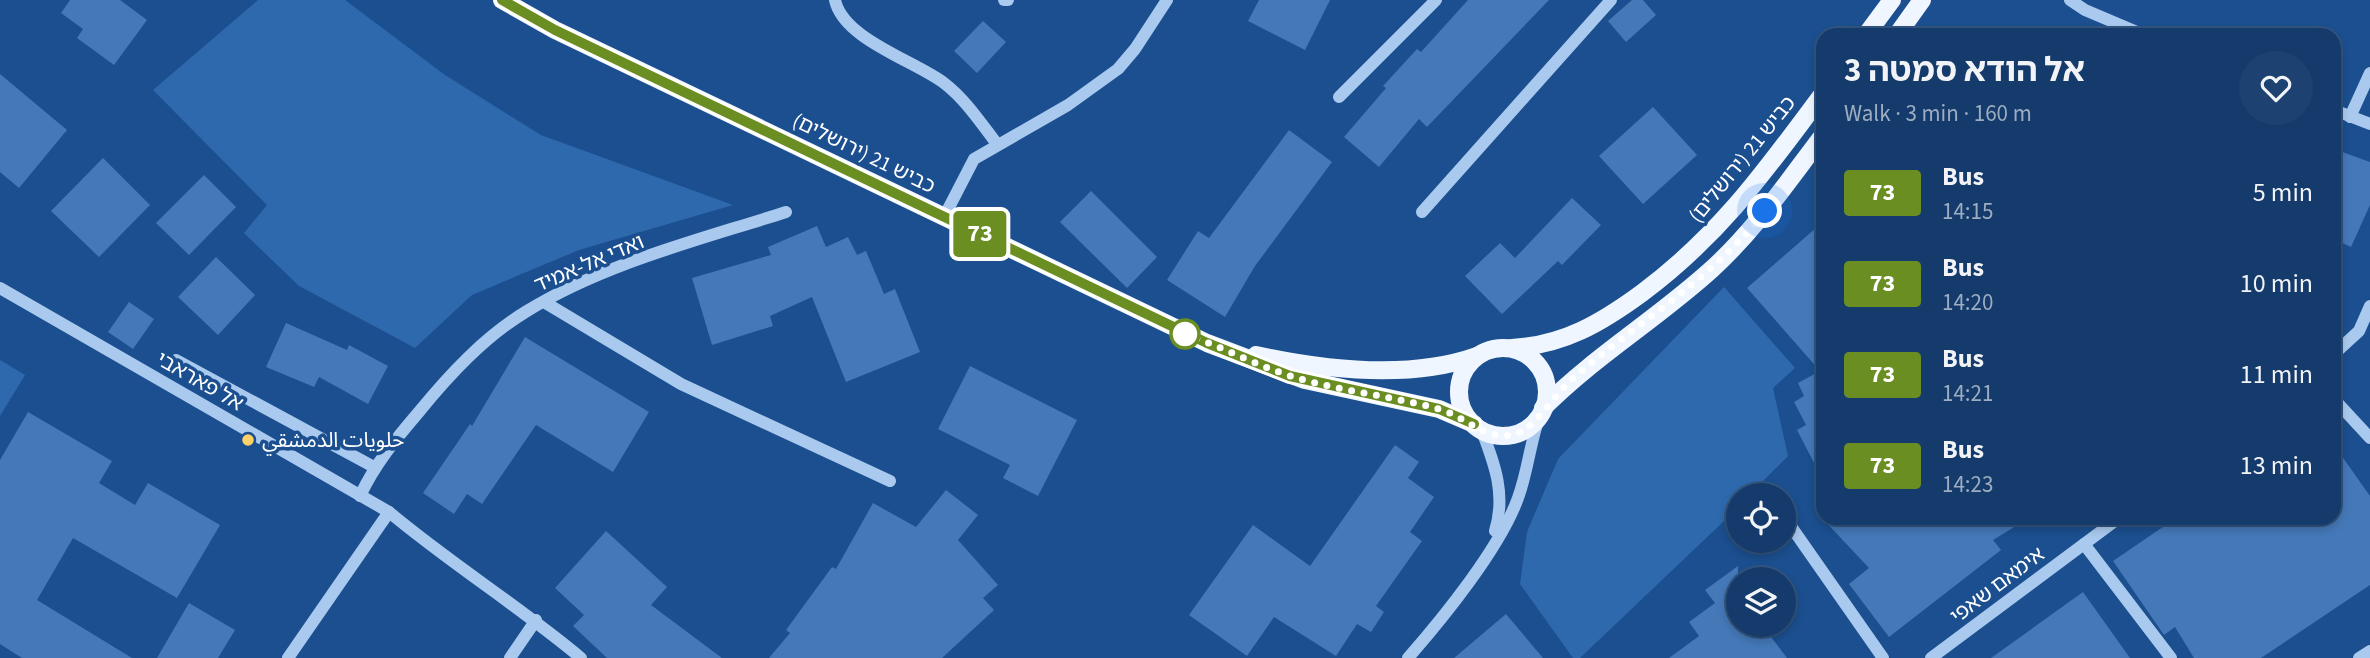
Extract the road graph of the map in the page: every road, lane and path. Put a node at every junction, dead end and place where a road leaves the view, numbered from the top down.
1 (502, 0) edge
2 (835, 0) edge
3 (1167, 0) edge
4 (1436, 0) edge
5 (1611, 0) edge
6 (1892, 0) edge
7 (1922, 0) edge
8 (2070, 0) edge
9 (1871, 28) edge
10 (1902, 28) edge
11 (2127, 28) edge
12 (2370, 73) edge
13 (1339, 97) dead end
14 (1816, 103) edge
15 (2341, 113) edge
16 (2350, 117) junction
17 (2370, 124) edge
18 (997, 144) junction
19 (1816, 145) edge
20 (786, 212) dead end
21 (1422, 212) dead end
22 (944, 217) junction
23 (0, 288) edge
24 (544, 302) junction
25 (2370, 306) edge
26 (1207, 343) junction
27 (1512, 348) junction
28 (2341, 348) edge
29 (1477, 356) junction
30 (176, 360) dead end
31 (2341, 407) edge
32 (1542, 412) junction
33 (1478, 428) junction
34 (2370, 438) edge
35 (374, 467) junction
36 (890, 481) dead end
37 (360, 496) junction
38 (389, 512) junction
39 (2110, 525) edge
40 (1796, 534) edge
41 (2084, 544) junction
42 (1482, 560) junction
43 (536, 620) junction
44 (2370, 650) edge
45 (288, 658) edge
46 (510, 658) edge
47 (582, 658) edge
48 (1408, 658) edge
49 (1883, 658) edge
50 (1931, 658) edge
51 (2171, 658) edge
52 (2358, 658) edge

1 - 22 main road, כביש 21 (ירושלים)
2 - 18 street
3 - 18 street
4 - 13 street
5 - 21 street
6 - 9 main road
7 - 10 main road
8 - 11 street
12 - 16 street
14 - 27 main road, כביש 21 (ירושלים)
15 - 16 street
16 - 17 street
18 - 22 street
19 - 32 main road
20 - 24 street, ואדי אל-אמיד
22 - 26 main road, כביש 21 (ירושלים)
23 - 37 street, אל פאראבי
24 - 35 street, ואדי אל-אמיד
24 - 36 street
25 - 28 street
26 - 29 main road, כביש 21 (ירושלים)
26 - 33 main road, כביש 21 (ירושלים)
27 - 29 main road
27 - 32 main road
29 - 33 main road
30 - 35 street
31 - 34 street
32 - 33 main road
32 - 42 street
33 - 42 street
35 - 37 street, ואדי אל-אמיד
37 - 38 street, אל פאראבי
38 - 43 street, אל פאראבי
38 - 45 street
39 - 41 street, אימאם שאפי
40 - 49 street
41 - 50 street, אימאם שאפי
41 - 51 street
42 - 48 street
43 - 46 street
43 - 47 street, אל פאראבי
44 - 52 street

